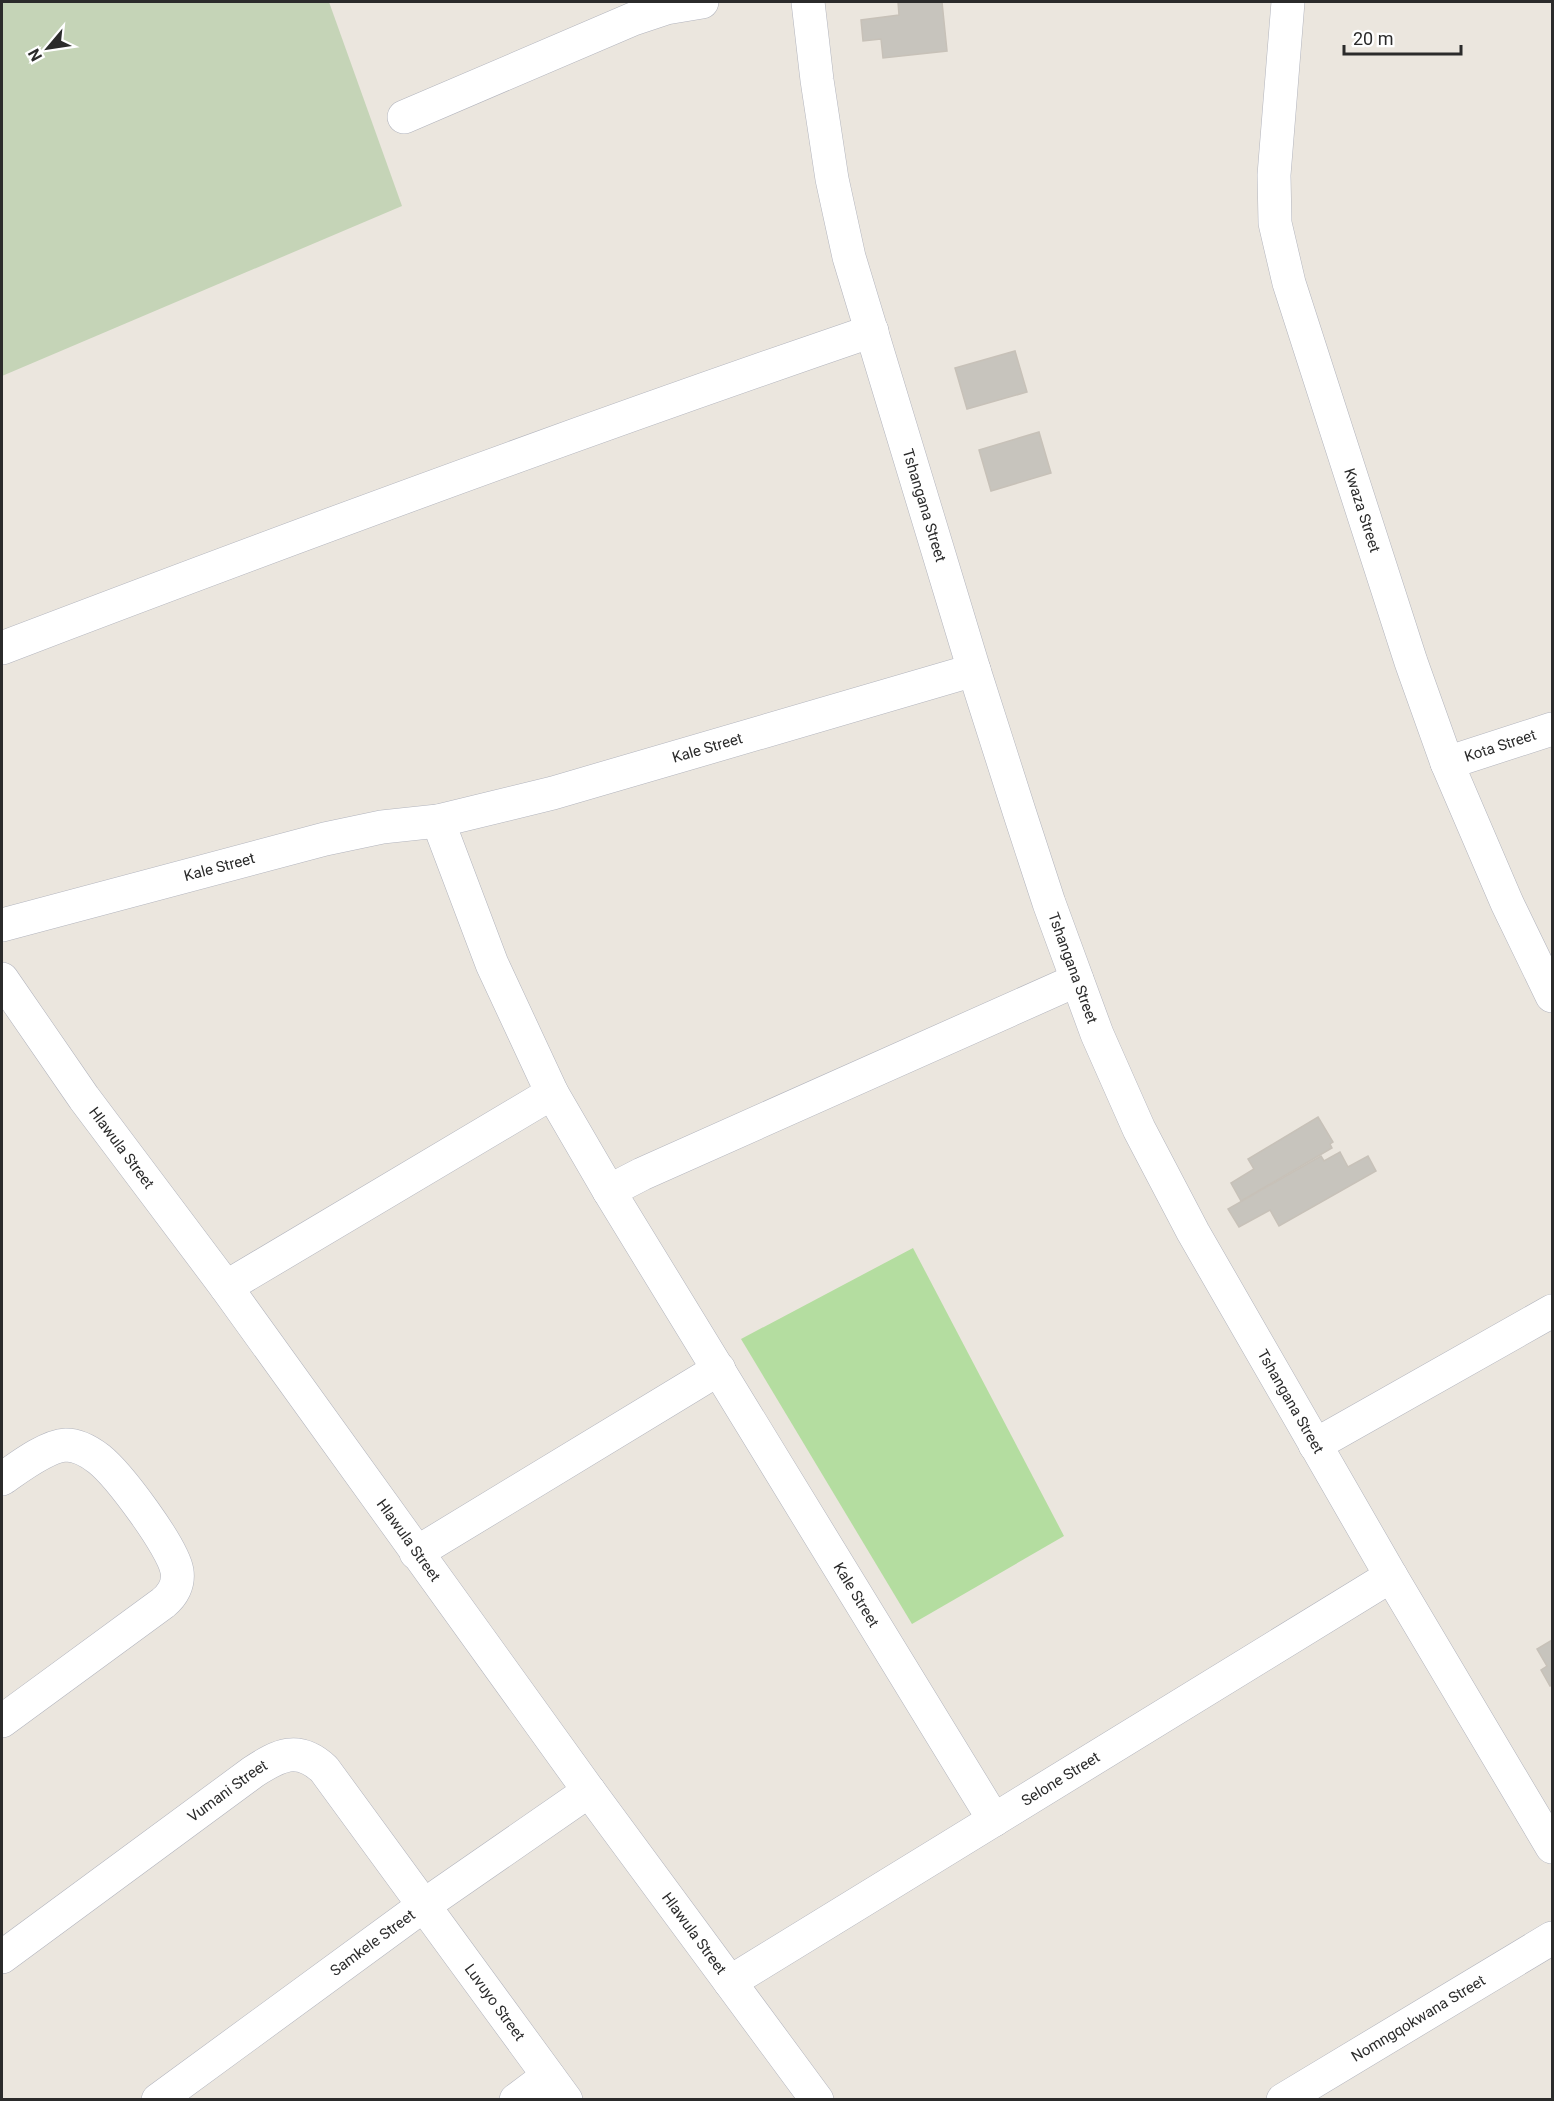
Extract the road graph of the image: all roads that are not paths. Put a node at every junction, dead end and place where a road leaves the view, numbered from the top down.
1 (702, 2) edge
2 (808, 2) edge
3 (1288, 2) edge
4 (404, 117) dead end
5 (872, 331) junction
6 (2, 648) edge
7 (974, 670) junction
8 (1552, 729) edge
9 (1447, 763) junction
10 (438, 821) junction
11 (2, 925) edge
12 (2, 979) edge
13 (1077, 980) junction
14 (1552, 996) edge
15 (552, 1093) junction
16 (609, 1191) junction
17 (226, 1287) junction
18 (1552, 1311) edge
19 (719, 1369) junction
20 (1315, 1445) junction
21 (2, 1479) edge
22 (416, 1554) junction
23 (1391, 1576) junction
24 (2, 1721) edge
25 (589, 1791) junction
26 (994, 1820) junction
27 (1552, 1847) edge
28 (423, 1906) junction
29 (1552, 1938) edge
30 (2, 1957) edge
31 (730, 1982) junction
32 (557, 2088) edge
33 (158, 2100) edge
34 (516, 2100) edge
35 (817, 2100) edge
36 (1283, 2100) edge

1 - 4 street
2 - 5 street, Tshangana Street
3 - 9 street, Kwaza Street
5 - 6 street
5 - 7 street, Tshangana Street
7 - 10 street, Kale Street
7 - 13 street, Tshangana Street
8 - 9 street, Kota Street
9 - 14 street, Kwaza Street
10 - 11 street, Kale Street
10 - 15 street, Kale Street
12 - 17 street, Hlawula Street
13 - 16 street
13 - 20 street, Tshangana Street
15 - 16 street, Kale Street
15 - 17 street
16 - 19 street, Kale Street
17 - 22 street, Hlawula Street
18 - 20 street
19 - 22 street
19 - 26 street, Kale Street
20 - 23 street, Tshangana Street
21 - 24 street
22 - 25 street, Hlawula Street
23 - 26 street, Selone Street
23 - 27 street, Tshangana Street
25 - 28 street, Samkele Street
25 - 31 street, Hlawula Street
26 - 31 street, Selone Street
28 - 30 street, Vumani Street
28 - 32 street, Luvuyo Street
28 - 33 street, Samkele Street
29 - 36 street, Nomngqokwana Street
31 - 35 street, Hlawula Street
32 - 34 street

